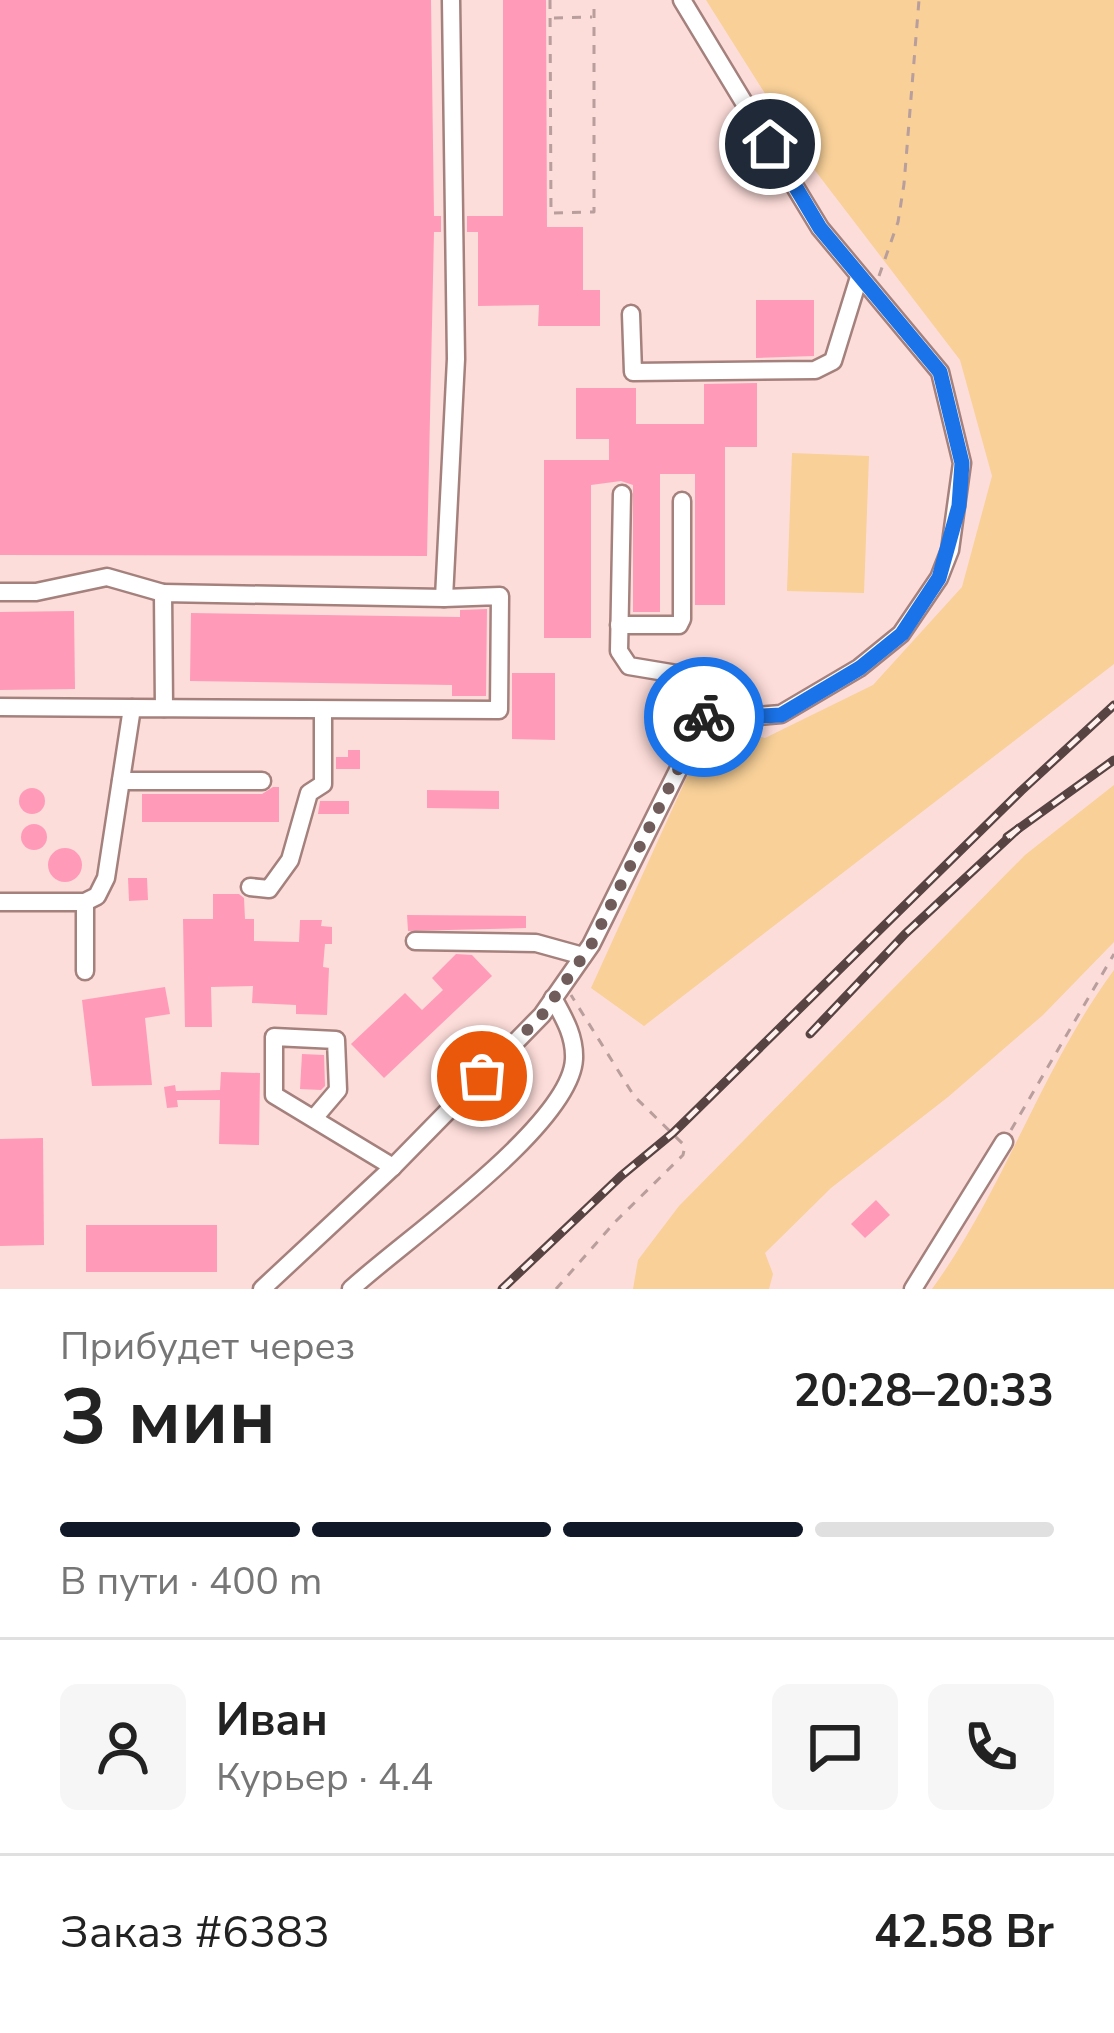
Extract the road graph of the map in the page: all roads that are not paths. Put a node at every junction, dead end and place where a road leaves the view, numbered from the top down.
1 (451, 0) edge
2 (682, 0) edge
3 (860, 278) junction
4 (631, 314) dead end
5 (622, 494) dead end
6 (682, 501) dead end
7 (0, 592) edge
8 (163, 592) junction
9 (444, 598) junction
10 (619, 625) junction
11 (0, 707) edge
12 (132, 708) junction
13 (164, 708) junction
14 (323, 710) junction
15 (707, 712) junction
16 (121, 781) junction
17 (262, 781) dead end
18 (250, 887) dead end
19 (0, 902) edge
20 (85, 902) junction
21 (415, 941) dead end
22 (583, 956) junction
23 (86, 971) dead end
24 (559, 991) junction
25 (315, 1117) junction
26 (1004, 1142) road end
27 (392, 1167) junction
28 (262, 1289) edge
29 (351, 1289) edge
30 (914, 1289) edge

1 - 9 street
2 - 3 street
3 - 4 street
3 - 15 street
5 - 10 street
6 - 10 street
7 - 8 street
8 - 9 street
8 - 13 street
9 - 14 street
10 - 15 street
11 - 12 street
12 - 13 street
12 - 16 street
13 - 14 street
14 - 18 street
15 - 22 street
16 - 17 street
16 - 20 street
19 - 20 street
20 - 23 street
21 - 22 street
22 - 24 street
24 - 27 street
24 - 29 street
25 - 25 street
25 - 27 street
26 - 30 street
27 - 28 street

